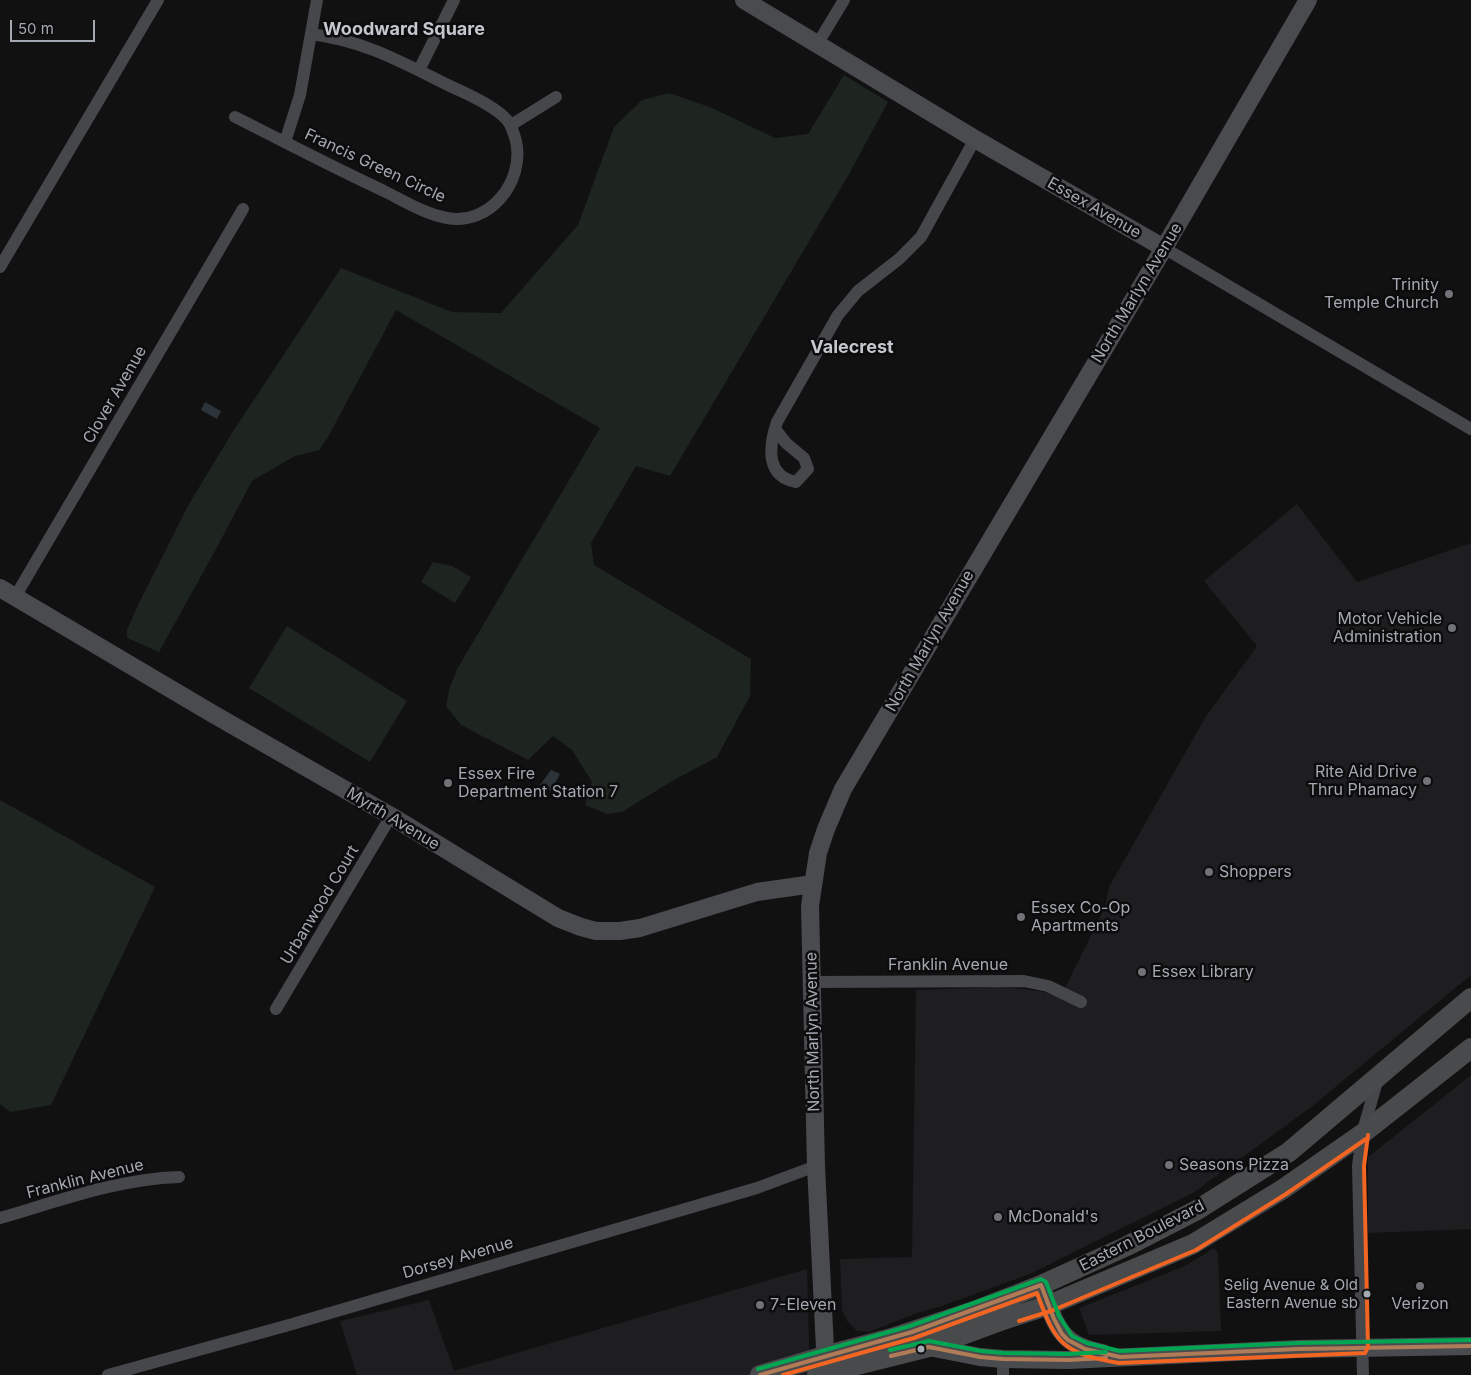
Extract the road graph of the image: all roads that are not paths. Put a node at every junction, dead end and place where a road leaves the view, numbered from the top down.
1 (158, 0) edge
2 (317, 0) edge
3 (454, 0) edge
4 (744, 0) edge
5 (844, 0) edge
6 (1308, 0) edge
7 (311, 34) junction
8 (818, 43) junction
9 (419, 70) junction
10 (556, 98) dead end
11 (235, 117) dead end
12 (510, 125) junction
13 (975, 139) junction
14 (285, 142) junction
15 (243, 209) dead end
16 (1164, 248) junction
17 (0, 267) edge
18 (774, 429) dead end
19 (1471, 429) edge
20 (8, 592) edge
21 (391, 816) junction
22 (813, 884) junction
23 (812, 982) junction
24 (1471, 998) edge
25 (1081, 1002) dead end
26 (276, 1009) dead end
27 (1471, 1048) edge
28 (1378, 1076) junction
29 (1362, 1134) junction
30 (816, 1166) junction
31 (179, 1177) dead end
32 (0, 1218) edge
33 (1041, 1285) junction
34 (1049, 1305) junction
35 (1471, 1346) edge
36 (929, 1347) junction
37 (1362, 1347) junction
38 (1120, 1356) junction
39 (1003, 1367) edge
40 (824, 1370) edge
41 (108, 1375) edge
42 (760, 1375) edge
43 (1363, 1375) edge

1 - 17 street
2 - 7 street
3 - 9 street
4 - 8 street, Essex Avenue
5 - 8 street
6 - 16 street, North Marlyn Avenue
7 - 9 street
7 - 14 street
8 - 13 street, Essex Avenue
9 - 12 street
10 - 12 street
11 - 14 street, Francis Green Circle
12 - 14 street, Francis Green Circle
13 - 16 street, Essex Avenue
13 - 18 street
15 - 20 street, Clover Avenue
16 - 19 street, Essex Avenue
16 - 22 street, North Marlyn Avenue
20 - 21 street, Myrth Avenue
21 - 22 street, Myrth Avenue
21 - 26 street, Urbanwood Court
22 - 23 street, North Marlyn Avenue
23 - 25 street, Franklin Avenue
23 - 30 street, North Marlyn Avenue
24 - 28 main road, Eastern Boulevard
27 - 29 main road, Eastern Boulevard
28 - 29 street
28 - 33 main road, Eastern Boulevard
29 - 34 main road, Eastern Boulevard
29 - 37 street
30 - 40 street, North Marlyn Avenue
30 - 41 street, Dorsey Avenue
31 - 32 street, Franklin Avenue
33 - 34 street
33 - 40 main road, Eastern Boulevard
34 - 36 main road, Eastern Boulevard
34 - 38 street
35 - 37 street
36 - 39 street
36 - 40 main road, Eastern Boulevard
37 - 38 street
37 - 43 street
38 - 39 street
40 - 42 main road, Eastern Boulevard

